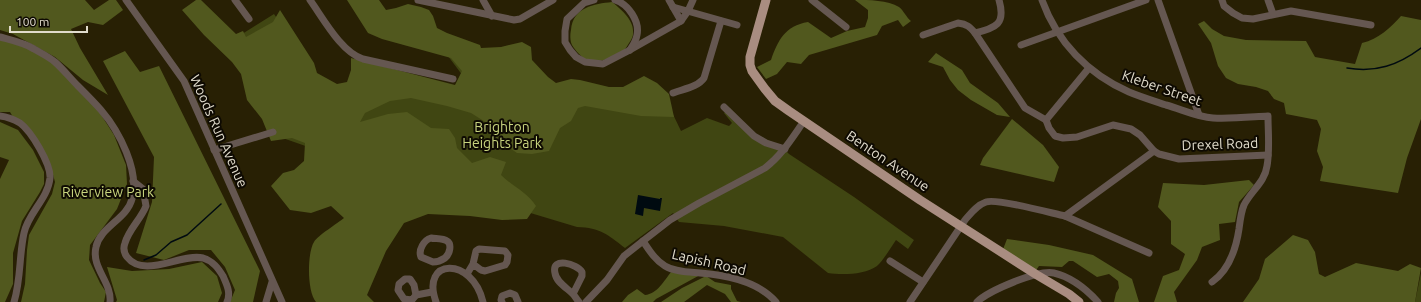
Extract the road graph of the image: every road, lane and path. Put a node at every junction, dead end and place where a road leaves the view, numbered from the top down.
1 (126, 0) edge
2 (235, 0) edge
3 (310, 0) edge
4 (418, 0) edge
5 (482, 0) edge
6 (552, 0) edge
7 (594, 0) edge
8 (615, 0) edge
9 (669, 0) edge
10 (693, 0) edge
11 (766, 0) edge
12 (812, 0) edge
13 (999, 0) edge
14 (1042, 0) edge
15 (1146, 0) edge
16 (1158, 0) edge
17 (1222, 0) edge
18 (1268, 0) edge
19 (583, 2) edge
20 (673, 7) junction
21 (688, 11) junction
22 (1273, 14) junction
23 (492, 16) junction
24 (249, 19) dead end
25 (681, 21) junction
26 (721, 21) junction
27 (737, 25) dead end
28 (1371, 25) dead end
29 (846, 27) dead end
30 (1057, 32) junction
31 (975, 33) junction
32 (923, 35) dead end
33 (0, 37) edge
34 (1021, 45) dead end
35 (628, 52) junction
36 (1088, 68) junction
37 (453, 79) dead end
38 (673, 93) dead end
39 (724, 107) dead end
40 (1199, 115) junction
41 (0, 116) edge
42 (1046, 120) junction
43 (804, 121) junction
44 (273, 132) dead end
45 (214, 150) junction
46 (784, 150) junction
47 (1154, 151) junction
48 (1268, 155) junction
49 (133, 181) junction
50 (144, 196) junction
51 (132, 201) junction
52 (1065, 216) junction
53 (961, 226) junction
54 (643, 241) junction
55 (1149, 253) dead end
56 (890, 261) dead end
57 (436, 262) dead end
58 (473, 264) junction
59 (440, 271) junction
60 (467, 274) junction
61 (1038, 275) junction
62 (272, 282) junction
63 (923, 282) junction
64 (1212, 282) dead end
65 (432, 292) junction
66 (573, 294) junction
67 (416, 295) dead end
68 (14, 302) edge
69 (110, 302) edge
70 (227, 302) edge
71 (266, 302) edge
72 (282, 302) edge
73 (436, 302) edge
74 (483, 302) edge
75 (502, 302) edge
76 (518, 302) edge
77 (579, 302) edge
78 (586, 302) edge
79 (776, 302) edge
80 (910, 302) edge
81 (976, 302) edge
82 (1079, 302) edge
83 (1098, 302) edge

1 - 45 street, Woods Run Avenue
2 - 24 street
3 - 37 street
4 - 23 street
5 - 23 street
6 - 23 street
7 - 19 street
8 - 35 street
9 - 20 street
10 - 21 street
11 - 43 main road, Benton Avenue
12 - 29 street
13 - 31 street
14 - 30 street, Kleber Street
15 - 30 street
16 - 40 street
17 - 22 street
18 - 22 street
19 - 35 street
20 - 21 street
20 - 25 street
21 - 25 street
21 - 26 street
22 - 28 street
25 - 35 street
26 - 27 street
26 - 38 street
30 - 34 street
30 - 36 street, Kleber Street
31 - 32 street
31 - 42 street
33 - 49 street
36 - 40 street, Kleber Street
36 - 42 street
39 - 46 street
40 - 48 street, Kleber Street
41 - 68 street
42 - 47 street
43 - 46 street
43 - 53 main road, Benton Avenue
44 - 45 street
45 - 62 street, Woods Run Avenue
46 - 54 street
47 - 48 street, Drexel Road
47 - 52 street
48 - 64 street
49 - 50 street
49 - 51 street
50 - 51 street
50 - 70 street
51 - 69 street
52 - 53 street
52 - 55 street
53 - 61 main road, Benton Avenue
53 - 63 street
54 - 78 street
54 - 79 street, Lapish Road
56 - 63 street
57 - 59 street
58 - 58 street
58 - 60 street
59 - 60 street
59 - 65 street
60 - 74 street
61 - 81 street
61 - 82 main road, Benton Avenue
61 - 83 street
62 - 71 street
62 - 72 street, Woods Run Avenue
63 - 80 street
65 - 67 street
65 - 73 street
66 - 66 street
66 - 77 street
75 - 76 street

